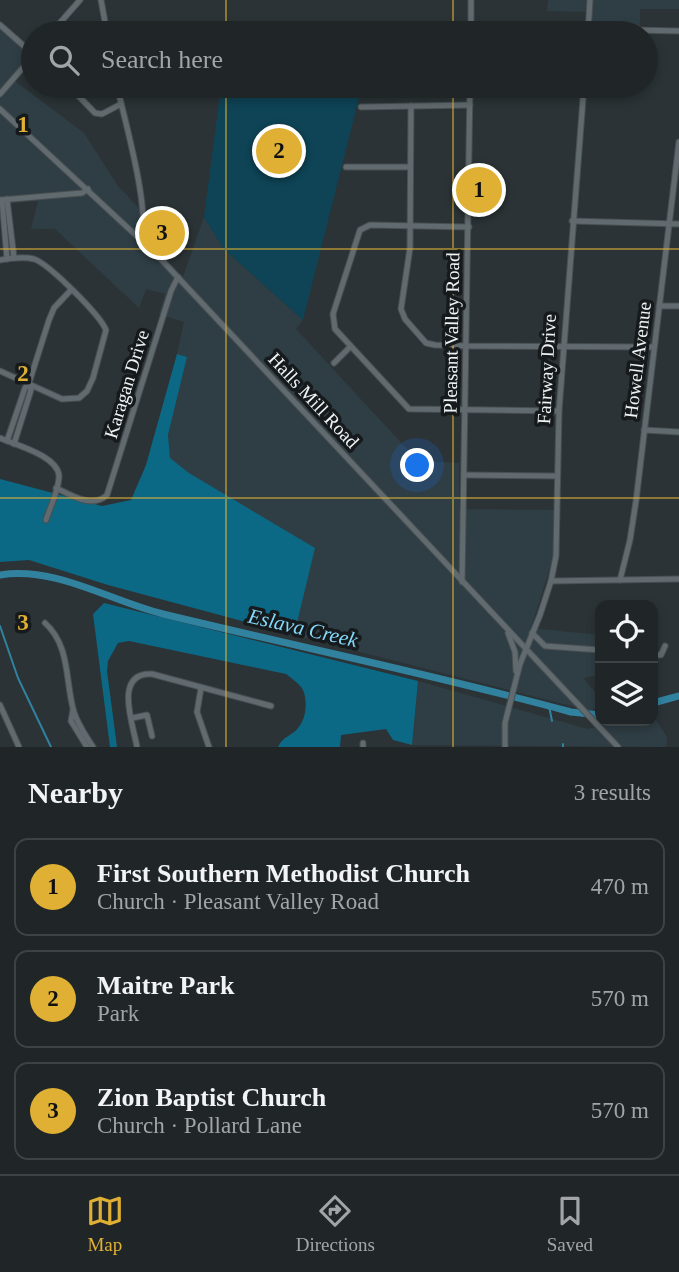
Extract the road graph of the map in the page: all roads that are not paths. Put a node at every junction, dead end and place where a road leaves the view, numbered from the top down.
1 (80, 0) edge
2 (101, 0) edge
3 (471, 0) edge
4 (590, 0) edge
5 (62, 21) edge
6 (105, 21) edge
7 (471, 21) edge
8 (589, 21) edge
9 (0, 25) edge
10 (658, 31) edge
11 (679, 31) edge
12 (21, 44) edge
13 (21, 69) edge
14 (0, 94) edge
15 (81, 98) edge
16 (120, 98) edge
17 (470, 98) edge
18 (583, 98) edge
19 (121, 104) junction
20 (470, 105) junction
21 (411, 106) junction
22 (361, 107) dead end
23 (0, 109) edge
24 (679, 142) edge
25 (346, 167) dead end
26 (410, 167) junction
27 (88, 189) junction
28 (3, 200) edge
29 (572, 221) junction
30 (669, 223) junction
31 (679, 223) edge
32 (410, 226) junction
33 (469, 227) junction
34 (141, 238) junction
35 (7, 259) edge
36 (178, 276) junction
37 (71, 290) junction
38 (659, 306) junction
39 (679, 306) edge
40 (563, 345) junction
41 (467, 346) junction
42 (350, 347) junction
43 (654, 347) junction
44 (334, 363) dead end
45 (0, 371) edge
46 (29, 383) junction
47 (21, 410) junction
48 (465, 411) junction
49 (559, 411) junction
50 (644, 430) junction
51 (679, 432) edge
52 (0, 438) edge
53 (7, 441) junction
54 (14, 444) junction
55 (464, 475) junction
56 (557, 475) junction
57 (57, 488) junction
58 (46, 520) dead end
59 (679, 579) edge
60 (620, 580) junction
61 (551, 581) junction
62 (462, 582) junction
63 (45, 623) dead end
64 (505, 627) junction
65 (532, 633) junction
66 (665, 646) dead end
67 (526, 649) junction
68 (595, 650) edge
69 (658, 654) edge
70 (515, 683) junction
71 (201, 688) junction
72 (0, 705) edge
73 (271, 705) dead end
74 (73, 710) junction
75 (132, 718) junction
76 (152, 736) dead end
77 (19, 747) edge
78 (87, 747) edge
79 (93, 747) edge
80 (137, 747) edge
81 (209, 747) edge
82 (505, 747) edge
83 (618, 747) edge

1 - 5 street
2 - 6 street
3 - 7 street
4 - 8 street
9 - 12 street
10 - 11 street
13 - 14 street
15 - 19 street
16 - 19 street
17 - 20 street, Pleasant Valley Road
18 - 29 street, Fairway Drive
19 - 34 street
20 - 21 street
20 - 33 street, Pleasant Valley Road
21 - 22 street
21 - 26 street
23 - 27 street, Halls Mill Road
24 - 30 street, Howell Avenue
25 - 26 street
26 - 32 street
27 - 28 street
27 - 34 street, Halls Mill Road
28 - 35 street
29 - 30 street
29 - 40 street, Fairway Drive
30 - 31 street
30 - 38 street, Howell Avenue
32 - 33 street
32 - 41 street
32 - 42 street
33 - 41 street, Pleasant Valley Road
34 - 36 street, Halls Mill Road
35 - 37 street
36 - 57 street, Karagan Drive
36 - 62 street, Halls Mill Road
37 - 46 street
37 - 46 street
38 - 39 street
38 - 43 street, Howell Avenue
40 - 41 street
40 - 43 street
40 - 49 street, Fairway Drive
41 - 48 street, Pleasant Valley Road
42 - 44 street
42 - 48 street
43 - 50 street, Howell Avenue
45 - 46 street
46 - 47 street
47 - 53 street
47 - 54 street
48 - 49 street
48 - 55 street, Pleasant Valley Road
49 - 56 street, Fairway Drive
50 - 51 street
50 - 60 street, Howell Avenue
52 - 53 street
53 - 54 street
54 - 57 street
55 - 56 street
55 - 62 street, Pleasant Valley Road
56 - 61 street, Fairway Drive
57 - 58 street
59 - 60 street
60 - 61 street
61 - 65 street, Fairway Drive
62 - 64 street, Halls Mill Road
63 - 74 street
64 - 67 street, Halls Mill Road
64 - 70 street
65 - 67 street, Fairway Drive
65 - 68 street
66 - 69 street
67 - 70 street
67 - 83 street, Halls Mill Road
70 - 82 street
71 - 73 street
71 - 75 street
71 - 81 street
72 - 77 street
74 - 78 street
74 - 79 street
75 - 76 street
75 - 80 street

